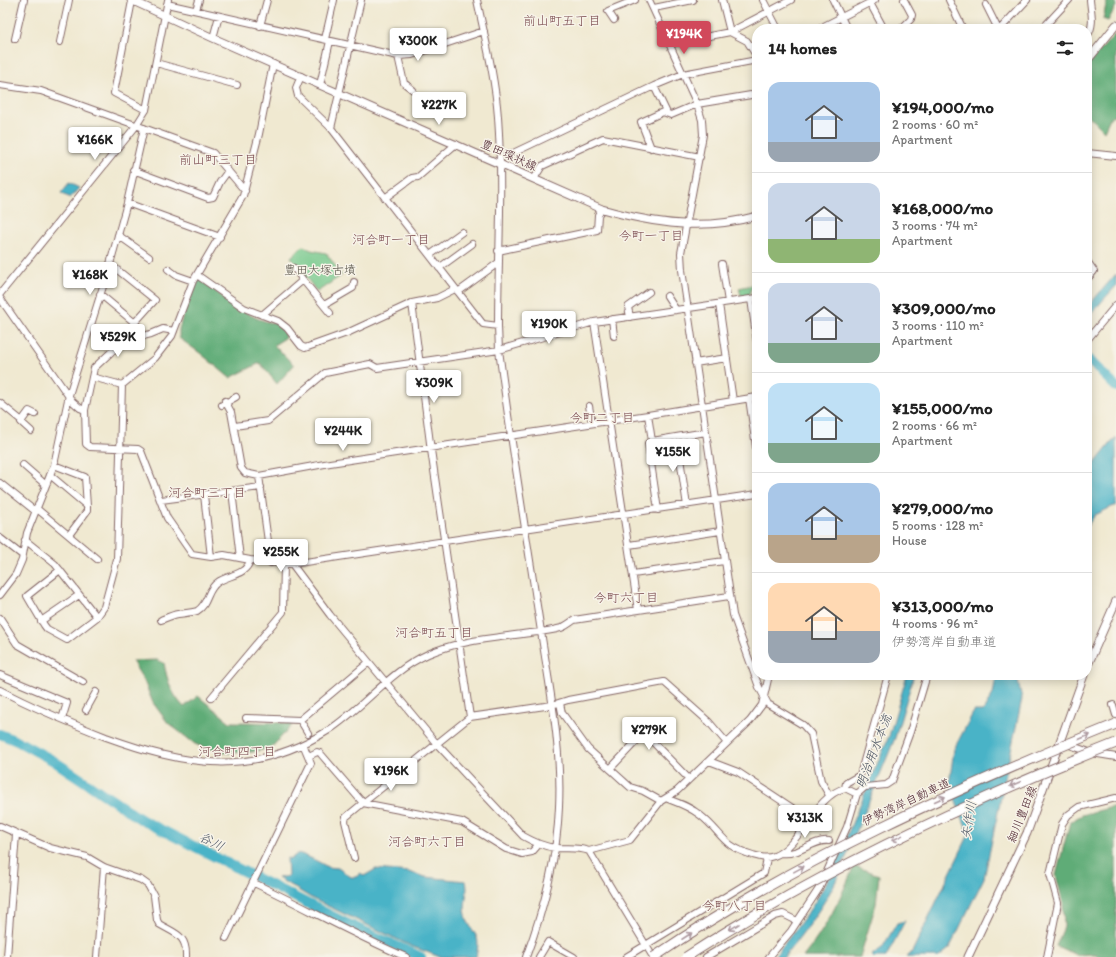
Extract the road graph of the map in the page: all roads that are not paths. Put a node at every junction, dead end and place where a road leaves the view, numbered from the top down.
1 (24, 0) edge
2 (69, 0) edge
3 (131, 0) edge
4 (199, 0) edge
5 (267, 0) edge
6 (334, 0) edge
7 (361, 0) edge
8 (477, 0) edge
9 (635, 0) edge
10 (649, 0) edge
11 (693, 0) edge
12 (722, 0) edge
13 (763, 0) edge
14 (791, 0) edge
15 (833, 0) edge
16 (904, 0) edge
17 (949, 0) edge
18 (1027, 0) edge
19 (1069, 0) edge
20 (1090, 0) edge
21 (873, 1) edge
22 (168, 2) edge
23 (986, 6) dead end
24 (654, 8) junction
25 (196, 10) junction
26 (769, 11) junction
27 (165, 16) junction
28 (219, 16) junction
29 (841, 16) junction
30 (614, 20) dead end
31 (776, 24) edge
32 (827, 24) edge
33 (845, 24) edge
34 (882, 24) edge
35 (906, 24) edge
36 (961, 24) edge
37 (996, 24) edge
38 (1004, 24) edge
39 (1047, 24) edge
40 (1092, 24) edge
41 (1116, 25) edge
42 (260, 26) junction
43 (484, 31) junction
44 (730, 32) junction
45 (213, 38) junction
46 (15, 39) dead end
47 (328, 40) junction
48 (60, 42) dead end
49 (669, 44) junction
50 (350, 45) junction
51 (752, 50) edge
52 (1092, 54) edge
53 (398, 56) junction
54 (752, 60) edge
55 (156, 63) junction
56 (273, 64) junction
57 (683, 74) junction
58 (301, 76) junction
59 (0, 84) edge
60 (320, 84) junction
61 (238, 85) dead end
62 (654, 86) junction
63 (413, 90) dead end
64 (338, 93) junction
65 (752, 95) edge
66 (697, 104) junction
67 (146, 110) junction
68 (667, 113) junction
69 (136, 126) junction
70 (144, 128) junction
71 (331, 128) junction
72 (456, 144) junction
73 (651, 148) junction
74 (509, 154) dead end
75 (1092, 154) edge
76 (1116, 156) edge
77 (700, 157) junction
78 (500, 164) junction
79 (134, 170) junction
80 (228, 171) junction
81 (534, 179) junction
82 (245, 191) junction
83 (386, 198) junction
84 (127, 203) junction
85 (602, 209) junction
86 (752, 217) edge
87 (687, 225) junction
88 (462, 232) dead end
89 (118, 235) junction
90 (220, 237) junction
91 (472, 244) dead end
92 (498, 251) junction
93 (430, 256) junction
94 (149, 257) dead end
95 (498, 263) junction
96 (110, 264) junction
97 (722, 264) dead end
98 (294, 268) dead end
99 (439, 268) junction
100 (168, 269) dead end
101 (197, 275) junction
102 (303, 280) junction
103 (193, 281) junction
104 (354, 282) dead end
105 (457, 291) junction
106 (649, 292) dead end
107 (0, 294) edge
108 (100, 294) junction
109 (667, 296) dead end
110 (0, 298) edge
111 (752, 299) edge
112 (155, 300) junction
113 (728, 302) junction
114 (412, 303) junction
115 (160, 304) dead end
116 (719, 304) junction
117 (324, 305) junction
118 (1116, 305) edge
119 (687, 308) junction
120 (676, 310) junction
121 (330, 313) dead end
122 (262, 315) junction
123 (630, 317) junction
124 (612, 319) junction
125 (594, 322) junction
126 (135, 323) junction
127 (498, 326) junction
128 (174, 331) junction
129 (1092, 334) edge
130 (614, 336) dead end
131 (130, 338) junction
132 (499, 350) junction
133 (727, 358) junction
134 (419, 362) junction
135 (695, 363) junction
136 (92, 377) junction
137 (122, 385) junction
138 (69, 395) junction
139 (236, 397) dead end
140 (749, 398) junction
141 (752, 398) edge
142 (733, 400) junction
143 (0, 403) edge
144 (589, 406) dead end
145 (702, 407) junction
146 (85, 410) junction
147 (35, 414) dead end
148 (648, 415) junction
149 (752, 419) edge
150 (22, 421) junction
151 (608, 421) junction
152 (592, 423) junction
153 (235, 426) junction
154 (30, 431) dead end
155 (706, 432) junction
156 (511, 436) junction
157 (676, 438) junction
158 (652, 441) junction
159 (120, 448) junction
160 (431, 448) junction
161 (23, 465) dead end
162 (54, 465) junction
163 (50, 475) junction
164 (259, 476) junction
165 (0, 484) edge
166 (46, 485) junction
167 (261, 487) junction
168 (232, 491) junction
169 (204, 495) junction
170 (752, 495) edge
171 (162, 500) junction
172 (716, 501) junction
173 (87, 506) junction
174 (687, 506) junction
175 (36, 509) junction
176 (658, 510) junction
177 (624, 515) junction
178 (526, 530) junction
179 (720, 531) junction
180 (69, 535) junction
181 (0, 538) edge
182 (25, 540) junction
183 (446, 542) junction
184 (629, 545) junction
185 (22, 555) junction
186 (211, 557) junction
187 (240, 558) junction
188 (97, 559) dead end
189 (250, 560) junction
190 (724, 561) junction
191 (271, 563) junction
192 (284, 564) junction
193 (292, 564) junction
194 (60, 570) junction
195 (633, 574) junction
196 (0, 595) edge
197 (79, 595) junction
198 (729, 596) junction
199 (1116, 601) edge
200 (638, 610) junction
201 (97, 617) junction
202 (0, 618) edge
203 (161, 620) dead end
204 (41, 621) junction
205 (541, 632) junction
206 (460, 645) junction
207 (1092, 656) edge
208 (369, 662) junction
209 (752, 668) edge
210 (0, 675) edge
211 (757, 680) edge
212 (768, 680) edge
213 (887, 680) edge
214 (925, 680) edge
215 (1082, 680) edge
216 (83, 682) dead end
217 (386, 683) junction
218 (0, 690) edge
219 (96, 692) dead end
220 (764, 697) junction
221 (211, 698) dead end
222 (560, 703) junction
223 (552, 705) junction
224 (1112, 706) edge
225 (86, 710) dead end
226 (1116, 715) edge
227 (470, 716) junction
228 (246, 718) dead end
229 (62, 720) junction
230 (300, 720) junction
231 (1116, 724) edge
232 (308, 733) dead end
233 (1060, 742) junction
234 (436, 743) junction
235 (727, 743) junction
236 (1116, 743) edge
237 (303, 744) junction
238 (309, 756) junction
239 (1116, 757) edge
240 (709, 761) junction
241 (610, 769) junction
242 (689, 779) junction
243 (846, 788) junction
244 (857, 794) junction
245 (829, 795) junction
246 (1116, 798) edge
247 (668, 799) junction
248 (661, 802) junction
249 (363, 803) junction
250 (809, 819) junction
251 (0, 826) edge
252 (16, 834) junction
253 (829, 841) dead end
254 (539, 844) junction
255 (556, 848) junction
256 (589, 851) junction
257 (782, 853) junction
258 (354, 858) dead end
259 (767, 858) junction
260 (104, 867) junction
261 (255, 880) junction
262 (797, 921) junction
263 (226, 938) dead end
264 (645, 944) junction
265 (7, 957) edge
266 (97, 957) edge
267 (186, 957) edge
268 (406, 957) edge
269 (526, 957) edge
270 (539, 957) edge
271 (574, 957) edge
272 (626, 957) edge
273 (654, 957) edge
274 (686, 957) edge
275 (706, 957) edge
276 (769, 957) edge
277 (968, 957) edge
278 (1048, 957) edge

1 - 46 street
2 - 48 street
3 - 27 main road, 豊田環状線
3 - 67 street
4 - 25 street
5 - 42 street
6 - 47 street
7 - 50 street
8 - 43 street
9 - 30 street
10 - 24 street
11 - 24 street
12 - 44 street
13 - 26 street
14 - 26 street
15 - 29 street
16 - 35 street
17 - 36 street
18 - 38 street
19 - 39 street
20 - 40 street
21 - 29 street
21 - 34 street
22 - 25 street
22 - 27 street
23 - 37 street
24 - 49 street
25 - 28 street
26 - 31 street
26 - 44 street
27 - 45 main road, 豊田環状線
27 - 55 street
28 - 42 street
28 - 45 street
29 - 32 street
29 - 33 street
41 - 52 main road
42 - 47 street
43 - 53 street
43 - 78 street
44 - 49 street
44 - 51 street
45 - 56 main road, 豊田環状線
47 - 50 street
47 - 60 street
49 - 57 street
50 - 53 street
50 - 64 street
53 - 63 street
54 - 57 street
55 - 61 street
55 - 67 street
56 - 58 main road, 豊田環状線
56 - 82 street
57 - 62 street
57 - 66 street
58 - 60 main road, 豊田環状線
58 - 71 street
59 - 69 street
60 - 64 main road, 豊田環状線
62 - 68 street
62 - 74 street
64 - 71 street
64 - 72 main road, 豊田環状線
65 - 66 street
66 - 68 street
66 - 77 street
67 - 69 street
68 - 73 street
69 - 70 street
69 - 107 street
70 - 79 street
70 - 80 street
71 - 83 street
72 - 78 main road, 豊田環状線
72 - 83 street
73 - 77 street
73 - 81 street
75 - 76 street
77 - 87 street
78 - 81 main road, 豊田環状線
78 - 92 street
79 - 80 street
79 - 84 street
80 - 82 street
81 - 85 main road, 豊田環状線
82 - 90 street
83 - 93 street
84 - 89 street
84 - 90 street
85 - 87 main road, 豊田環状線
85 - 92 street
86 - 87 main road, 豊田環状線
87 - 119 street
88 - 93 street
89 - 94 street
89 - 96 street
90 - 101 street
91 - 99 street
92 - 95 street
93 - 99 street
95 - 105 street
95 - 127 street
96 - 108 street
96 - 112 street
97 - 113 street
98 - 102 street
99 - 105 street
100 - 103 street
101 - 103 street
101 - 122 street
102 - 117 street
102 - 122 street
103 - 128 street
104 - 117 street
105 - 114 street
105 - 127 street
106 - 123 street
108 - 126 street
108 - 138 street
109 - 120 street
110 - 138 street
111 - 113 street
112 - 115 street
112 - 126 street
113 - 116 street
114 - 122 street
114 - 134 street
116 - 119 street
116 - 133 street
117 - 121 street
118 - 129 street
119 - 120 street
119 - 135 street
120 - 123 street
123 - 124 street
124 - 125 street
124 - 130 street
125 - 132 street
125 - 151 street
126 - 131 street
127 - 132 street
128 - 131 street
128 - 137 street
131 - 136 street
132 - 134 street
132 - 156 street
133 - 135 street
133 - 142 street
134 - 153 street
134 - 160 street
135 - 145 street
136 - 137 street
136 - 146 street
137 - 159 street
138 - 146 street
138 - 162 street
139 - 153 street
140 - 141 street
140 - 142 street
140 - 149 street
142 - 145 street
143 - 150 street
144 - 152 street
145 - 148 street
145 - 155 street
146 - 159 street
147 - 150 street
148 - 151 street
148 - 158 street
150 - 154 street
151 - 152 street
151 - 177 street
152 - 156 street
153 - 164 street
155 - 157 street
155 - 172 street
156 - 160 street
156 - 178 street
157 - 158 street
157 - 174 street
158 - 176 street
159 - 171 street
159 - 201 street
160 - 164 street
160 - 183 street
161 - 166 street
162 - 163 street
162 - 173 street
163 - 166 street
163 - 173 street
164 - 167 street
165 - 175 street
166 - 175 street
167 - 168 street
167 - 191 street
168 - 169 street
168 - 187 street
169 - 171 street
169 - 186 street
170 - 172 street
171 - 186 street
172 - 174 street
172 - 179 street
173 - 180 street
174 - 176 street
175 - 180 street
175 - 182 street
176 - 177 street
177 - 178 street
177 - 184 street
178 - 183 street
178 - 205 street
179 - 184 street
179 - 190 street
180 - 188 street
181 - 185 street
182 - 185 street
182 - 194 street
183 - 193 street
183 - 206 street
184 - 195 street
185 - 196 street
186 - 187 street
187 - 189 street
189 - 191 street
189 - 203 street
190 - 195 street
190 - 198 street
191 - 192 street
192 - 193 street
192 - 221 street
193 - 208 street
194 - 197 street
194 - 204 street
195 - 200 street
197 - 201 street
197 - 204 street
198 - 200 street
198 - 209 street
199 - 207 main road
200 - 205 street
201 - 204 street
202 - 216 street
205 - 206 street
205 - 223 street
206 - 217 street
206 - 227 street
208 - 217 street
208 - 230 street
210 - 229 street
211 - 220 street
212 - 220 street
213 - 243 street
214 - 244 street
215 - 233 main road, 細川豊田線
217 - 234 street
217 - 237 street
218 - 229 street
219 - 225 street
220 - 235 street
220 - 245 street
222 - 223 street
222 - 235 street
222 - 241 street
223 - 227 street
223 - 255 street
224 - 226 street
227 - 234 street
228 - 230 street
229 - 237 street
230 - 232 street
273 -> 231 highway, 伊勢湾岸自動車道, bridge
233 - 239 street
233 - 277 main road, 細川豊田線
234 - 249 street
234 - 254 street
235 - 240 street
236 -> 274 highway, bridge
237 - 238 street
238 - 249 street
238 - 261 street
240 - 242 street
240 - 250 street
241 - 242 street
241 - 248 street
242 - 247 street
243 - 244 street
243 - 245 street
244 - 262 street
245 - 250 street
246 - 278 street
247 - 248 street
247 - 259 street
248 - 256 street
249 - 254 street
249 - 258 street
250 - 257 street
251 - 252 street
252 - 260 street
252 - 265 street
253 - 257 street
254 - 255 street
255 - 256 street
255 - 269 street
256 - 264 street
257 - 259 street
259 - 264 street
260 - 266 street
260 - 267 street
261 - 263 street
261 - 268 street
262 - 275 street
262 - 276 street
264 - 272 street
264 - 273 street
270 - 271 street

